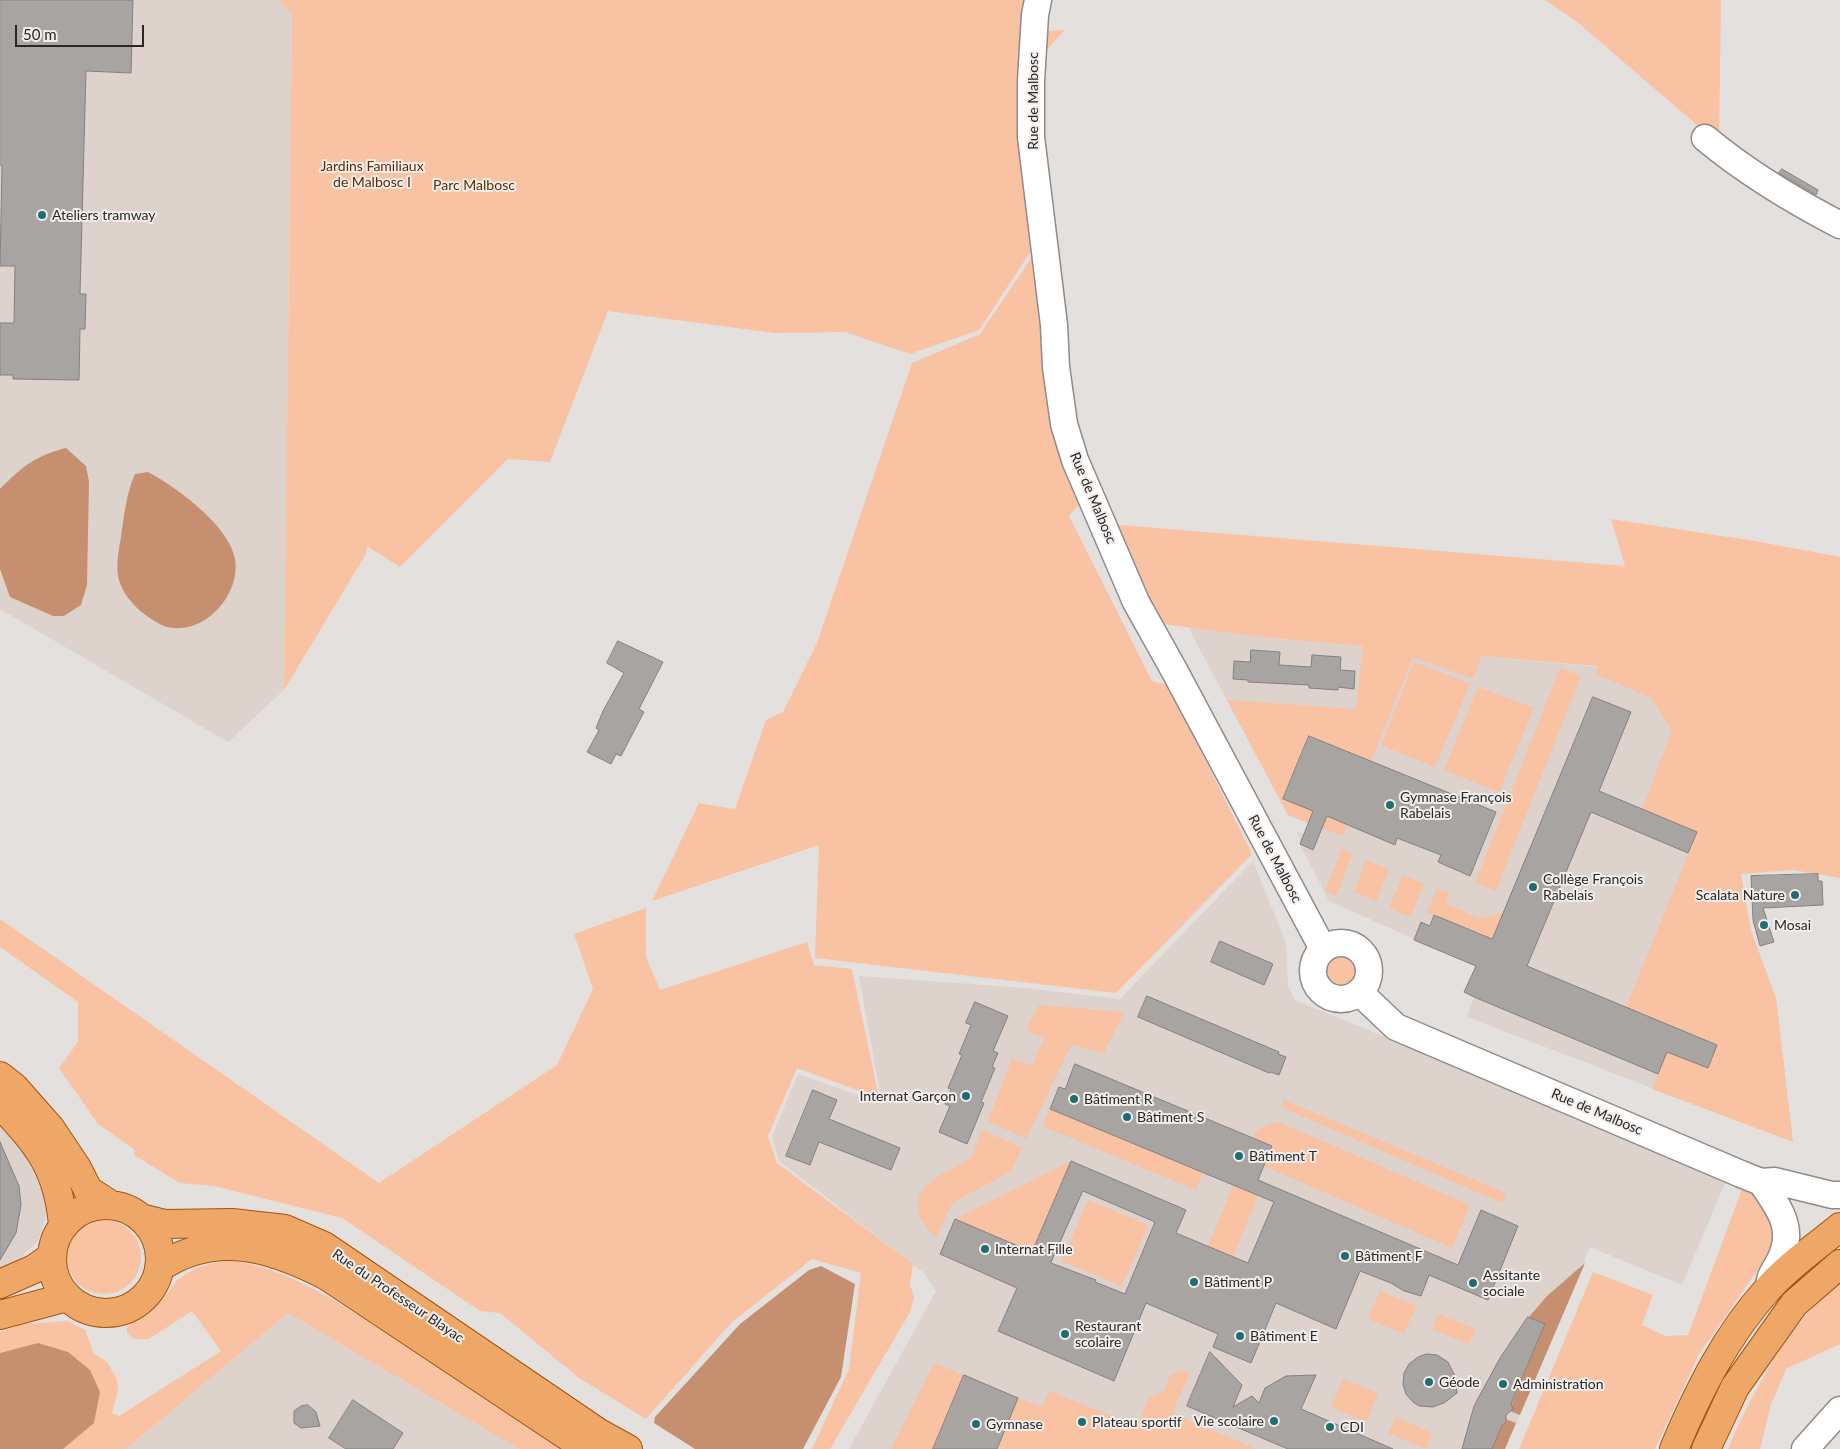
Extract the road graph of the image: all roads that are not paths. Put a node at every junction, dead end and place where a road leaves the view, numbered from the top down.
1 (1038, 0) edge
2 (1705, 138) dead end
3 (1840, 225) edge
4 (1323, 948) junction
5 (1359, 992) junction
6 (0, 1076) edge
7 (0, 1104) edge
8 (1761, 1182) junction
9 (1840, 1195) edge
10 (111, 1205) junction
11 (141, 1218) junction
12 (63, 1225) junction
13 (1840, 1227) edge
14 (51, 1257) junction
15 (1840, 1264) edge
16 (159, 1268) junction
17 (0, 1284) edge
18 (1768, 1288) junction
19 (67, 1297) junction
20 (0, 1315) edge
21 (1840, 1410) edge
22 (587, 1449) edge
23 (628, 1449) edge
24 (1674, 1449) edge
25 (1706, 1449) edge
26 (1805, 1449) edge

1 - 4 street, Rue de Malbosc
2 - 3 street
4 - 5 street
4 - 5 street
5 - 8 street, Rue de Malbosc
6 - 10 main road
7 - 12 main road
8 - 9 street, Rue de Malbosc
8 - 18 street, Rue de Malbosc
10 - 11 main road
10 - 12 main road
11 - 16 main road
11 - 23 main road, Rue du Professeur Blayac
12 - 14 main road
13 - 18 main road
14 - 17 main road
14 - 19 main road
15 - 25 main road
16 - 19 main road
16 - 22 main road, Rue du Professeur Blayac
18 - 24 main road
19 - 20 main road
21 - 26 street

